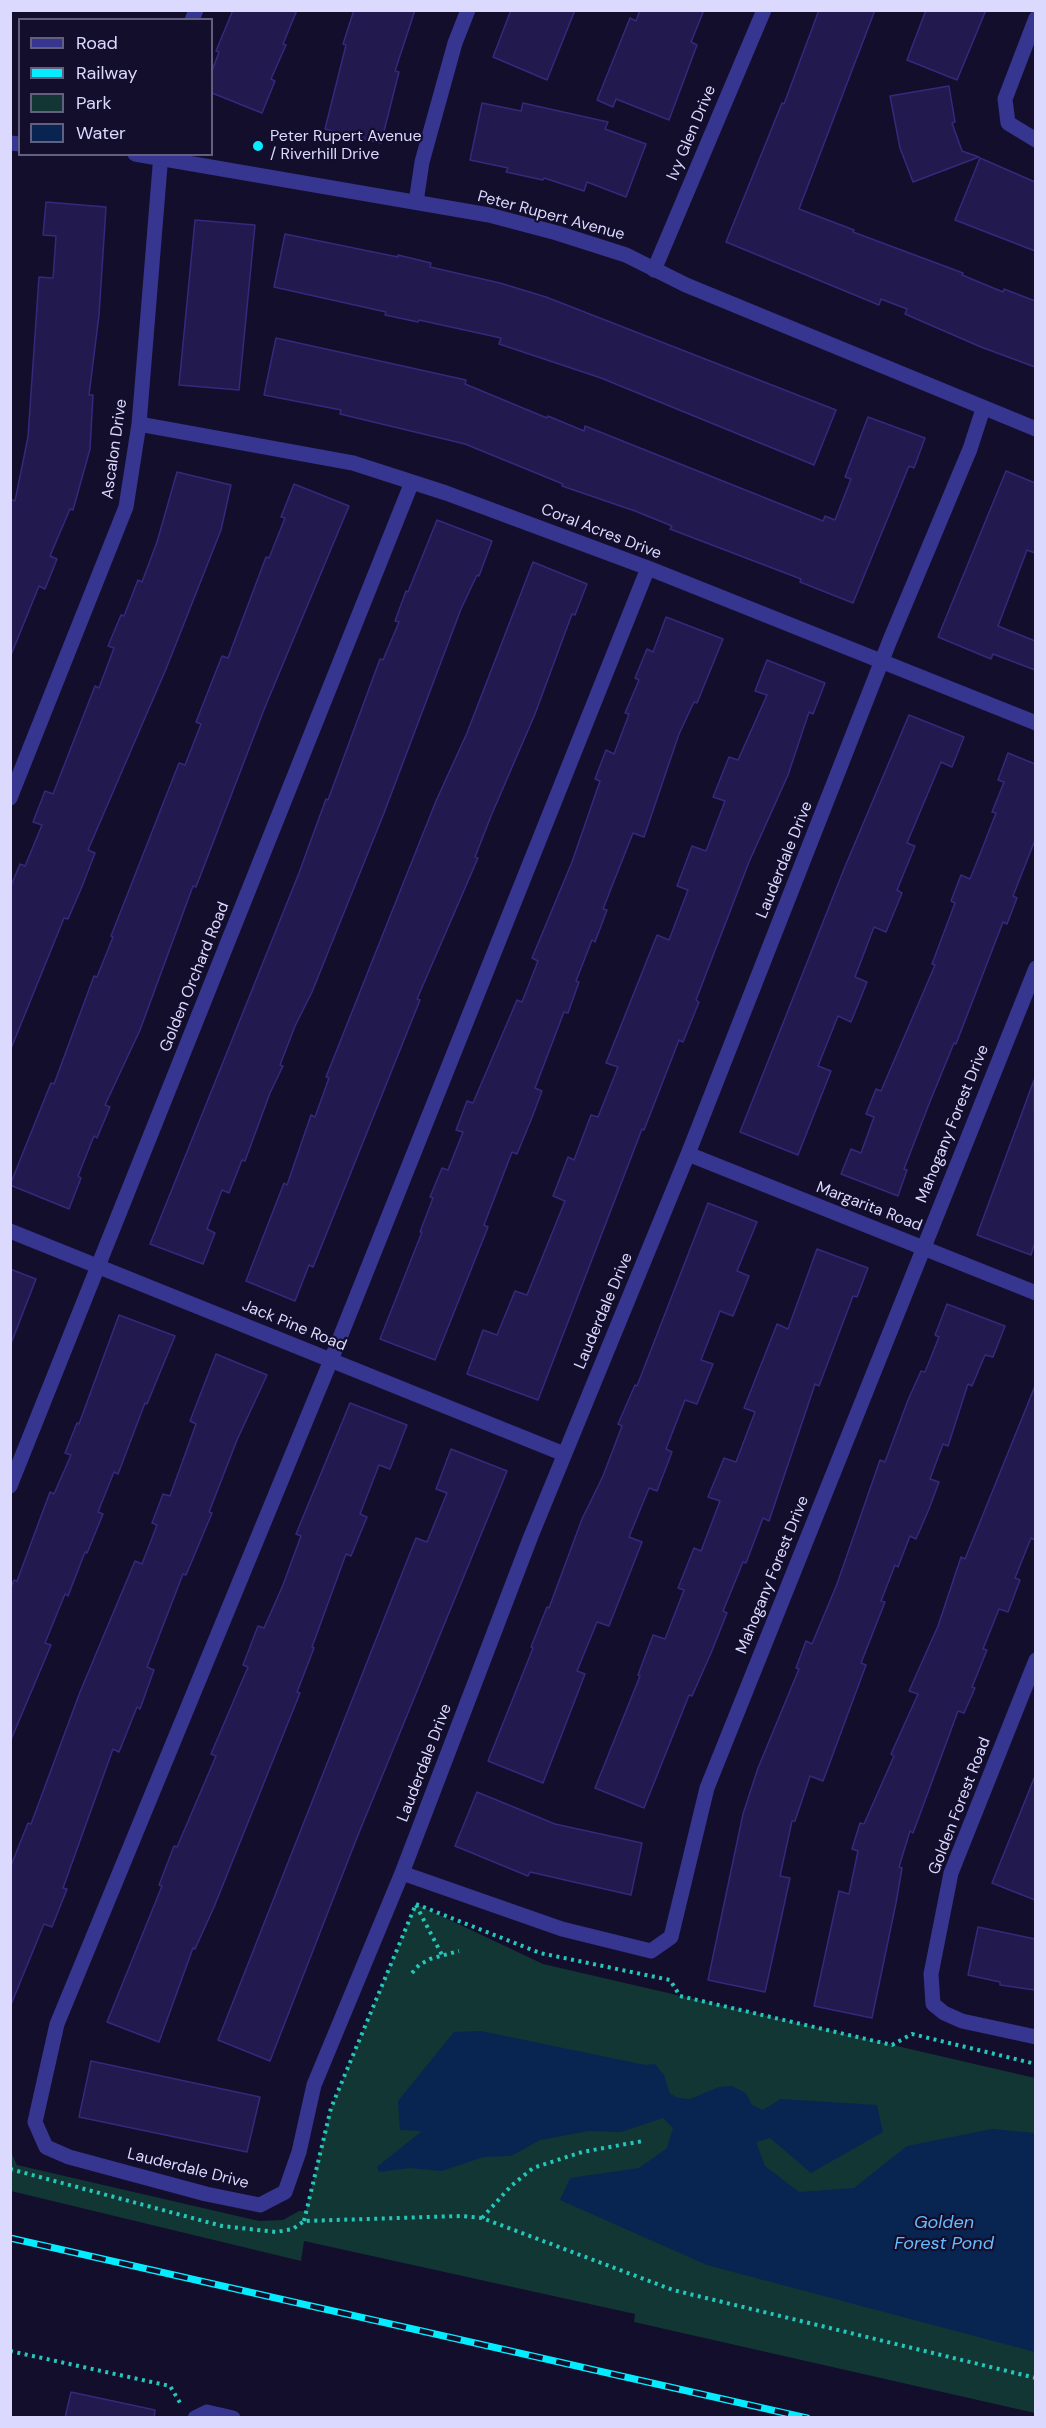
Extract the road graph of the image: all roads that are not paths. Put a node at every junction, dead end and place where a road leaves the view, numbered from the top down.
1 (468, 10) edge
2 (764, 10) edge
3 (1035, 18) edge
4 (1035, 140) edge
5 (160, 156) edge
6 (416, 202) junction
7 (654, 270) junction
8 (983, 409) junction
9 (138, 424) junction
10 (1035, 429) edge
11 (412, 482) junction
12 (648, 568) junction
13 (883, 662) junction
14 (1035, 723) edge
15 (10, 798) edge
16 (1035, 968) edge
17 (688, 1154) junction
18 (10, 1232) edge
19 (923, 1247) junction
20 (98, 1267) junction
21 (1035, 1293) edge
22 (331, 1360) junction
23 (564, 1454) junction
24 (10, 1486) edge
25 (1035, 1660) edge
26 (402, 1873) junction
27 (1035, 2037) edge
28 (189, 2414) edge
29 (233, 2418) edge

1 - 6 street
2 - 7 street, Ivy Glen Drive
3 - 4 street
5 - 6 street, Peter Rupert Avenue
5 - 9 street, Ascalon Drive
6 - 7 street, Peter Rupert Avenue
7 - 8 street, Peter Rupert Avenue
8 - 10 street, Peter Rupert Avenue
8 - 13 street, Lauderdale Drive
9 - 11 street, Coral Acres Drive
9 - 15 street, Ascalon Drive
11 - 12 street, Coral Acres Drive
11 - 20 street, Golden Orchard Road
12 - 13 street, Coral Acres Drive
12 - 22 street, Lauderdale Drive
13 - 14 street, Coral Acres Drive
13 - 17 street, Lauderdale Drive
16 - 19 street, Mahogany Forest Drive
17 - 19 street, Margarita Road
17 - 23 street, Lauderdale Drive
18 - 20 street, Jack Pine Road
19 - 21 street, Margarita Road
19 - 26 street, Mahogany Forest Drive
20 - 22 street, Jack Pine Road
20 - 24 street, Golden Orchard Road
22 - 23 street, Jack Pine Road
22 - 26 street, Lauderdale Drive
23 - 26 street, Lauderdale Drive
25 - 27 street, Golden Forest Road
28 - 29 street

